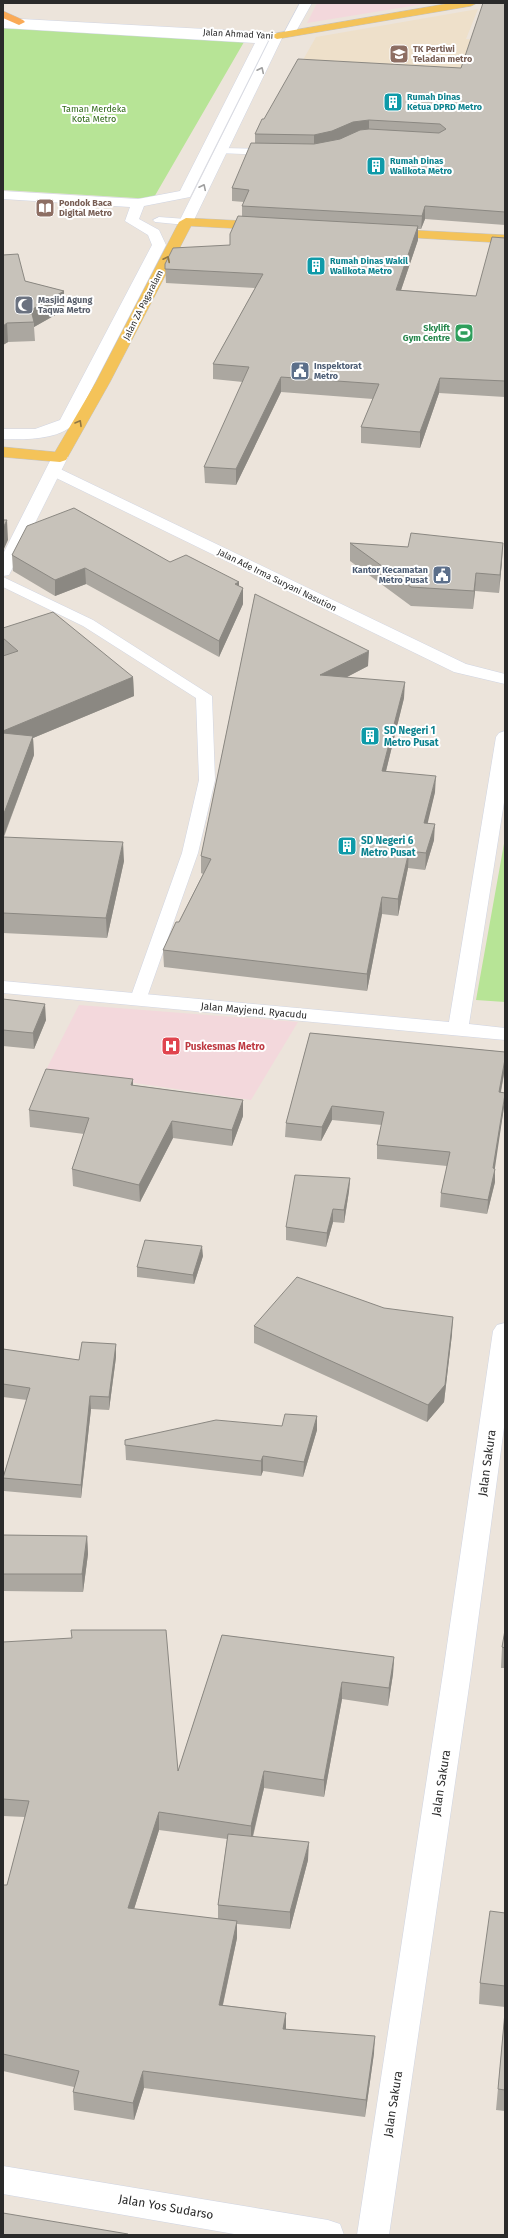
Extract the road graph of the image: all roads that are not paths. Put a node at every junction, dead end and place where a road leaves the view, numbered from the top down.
1 (306, 3) edge
2 (471, 3) edge
3 (3, 14) edge
4 (3, 21) edge
5 (19, 22) junction
6 (3, 24) edge
7 (290, 33) junction
8 (277, 36) junction
9 (221, 151) junction
10 (281, 152) edge
11 (3, 195) edge
12 (138, 203) junction
13 (118, 216) dead end
14 (133, 217) junction
15 (159, 220) joint
16 (186, 222) junction
17 (282, 227) edge
18 (378, 232) edge
19 (505, 239) edge
20 (3, 434) edge
21 (3, 452) edge
22 (57, 464) junction
23 (3, 571) edge
24 (3, 581) edge
25 (505, 679) edge
26 (505, 737) edge
27 (3, 987) edge
28 (139, 999) junction
29 (458, 1028) junction
30 (505, 1034) edge
31 (505, 1331) edge
32 (3, 2180) edge
33 (328, 2235) edge
34 (373, 2235) edge

1 - 7 street
2 - 7 main road, Jalan Ahmad Yani
3 - 5 highway
4 - 5 street, Jalan Ahmad Yani
5 - 8 street, Jalan Ahmad Yani
6 - 12 street
7 - 8 main road, Jalan Ahmad Yani
9 -> 8 street, Jalan ZA Pagaralam
9 - 10 lane
16 -> 9 street, Jalan ZA Pagaralam
11 - 12 street
12 - 14 street
13 - 14 street
14 - 15 street
14 - 20 street
15 - 16 lane
16 - 17 main road
22 -> 16 main road, Jalan ZA Pagaralam
18 - 19 main road
21 - 22 main road, Jalan Ade Irma Suryani Nasution
22 - 23 street, Jalan ZA Pagaralam
22 - 25 street, Jalan Ade Irma Suryani Nasution
24 - 28 lane
26 - 29 street
27 - 28 street, Jalan Mayjend. Ryacudu
28 - 29 street, Jalan Mayjend. Ryacudu
29 - 30 street, Jalan Mayjend. Ryacudu
31 - 34 street, Jalan Sakura
32 - 33 street, Jalan Yos Sudarso

